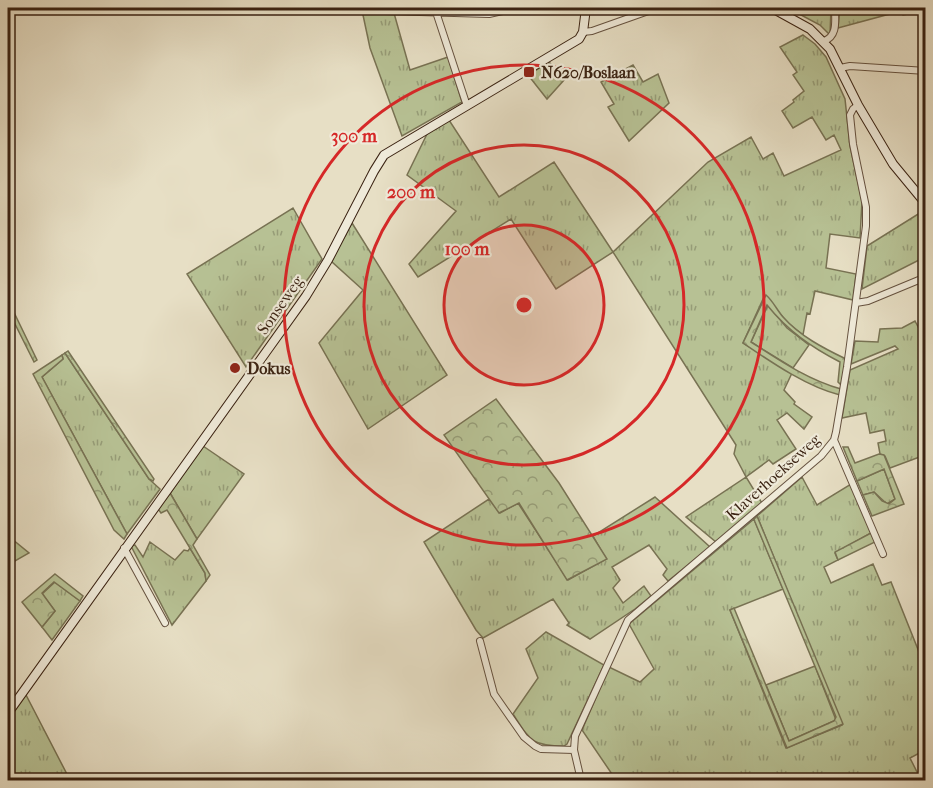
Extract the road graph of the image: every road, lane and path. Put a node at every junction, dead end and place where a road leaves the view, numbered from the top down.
1 (375, 8) edge
2 (518, 8) edge
3 (586, 8) edge
4 (657, 8) edge
5 (772, 8) edge
6 (835, 8) edge
7 (436, 12) junction
8 (583, 32) junction
9 (824, 41) junction
10 (840, 68) junction
11 (926, 71) edge
12 (858, 105) junction
13 (467, 106) junction
14 (926, 204) edge
15 (926, 277) edge
16 (856, 303) junction
17 (834, 440) junction
18 (124, 548) junction
19 (883, 554) dead end
20 (165, 623) dead end
21 (480, 641) dead end
22 (8, 713) edge
23 (574, 750) junction
24 (581, 780) edge

1 - 7 street
2 - 7 street
3 - 8 main road
4 - 8 street, Sonseweg
5 - 9 main road
6 - 9 street
7 - 13 street
8 - 13 main road, Sonseweg
9 - 10 main road
10 - 11 street
10 - 12 main road
12 - 14 main road
12 - 16 street, Klaverhoekseweg
13 - 18 main road, Sonseweg
15 - 16 street
16 - 17 street, Klaverhoekseweg
17 - 19 street
17 - 23 street, Klaverhoekseweg
18 - 20 street
18 - 22 main road, Sonseweg
21 - 23 street
23 - 24 street, Klaverhoekseweg

